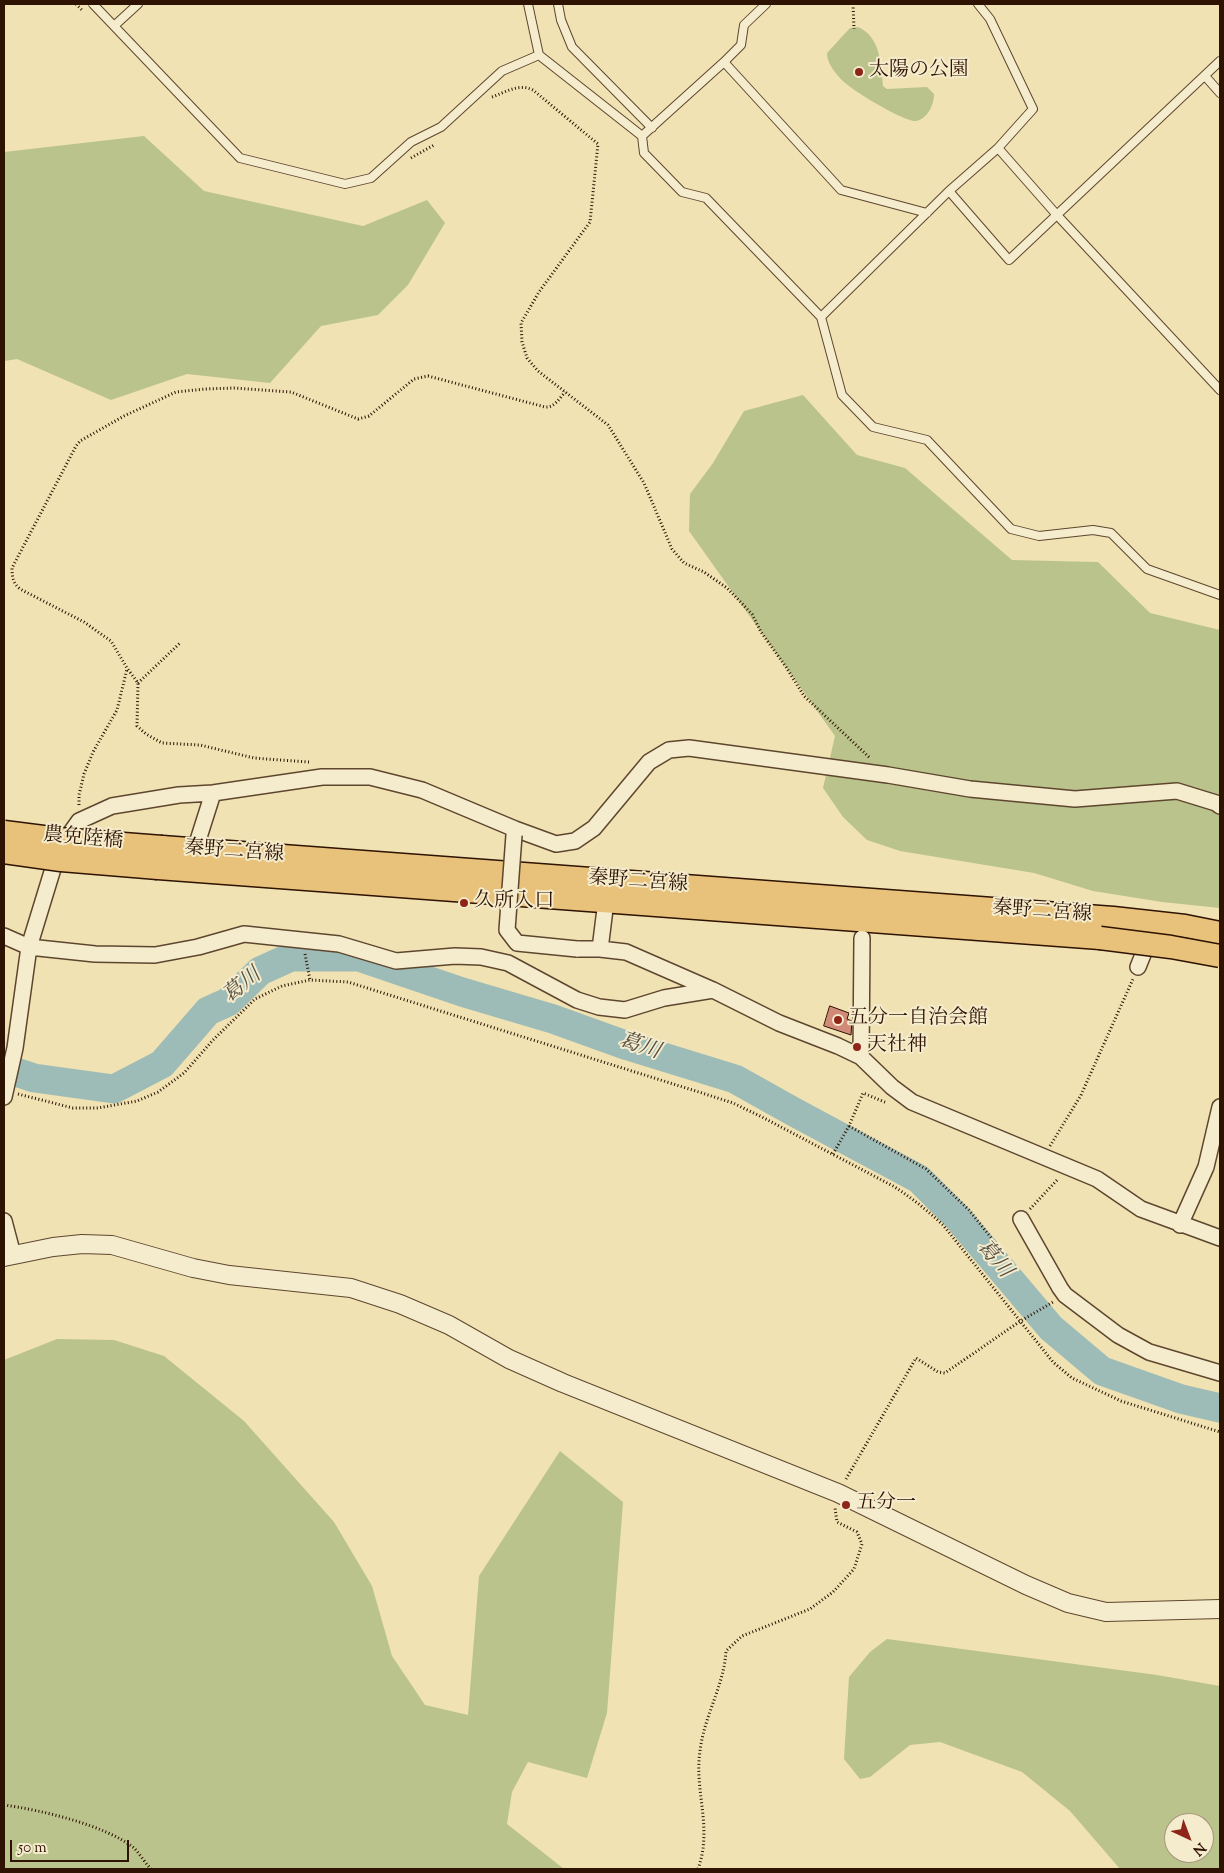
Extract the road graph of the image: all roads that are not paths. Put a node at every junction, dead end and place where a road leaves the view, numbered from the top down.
1 (93, 4) edge
2 (138, 4) edge
3 (528, 4) edge
4 (558, 4) edge
5 (766, 4) edge
6 (978, 4) edge
7 (114, 26) junction
8 (539, 55) junction
9 (1220, 61) edge
10 (724, 62) junction
11 (1204, 76) junction
12 (1220, 93) edge
13 (652, 128) junction
14 (642, 136) junction
15 (998, 148) junction
16 (949, 192) junction
17 (927, 214) junction
18 (1056, 214) junction
19 (822, 317) junction
20 (1220, 390) edge
21 (1220, 595) edge
22 (213, 794) junction
23 (1220, 806) edge
24 (4, 832) edge
25 (515, 832) junction
26 (4, 852) edge
27 (160, 857) junction
28 (192, 860) junction
29 (606, 901) junction
30 (1220, 933) edge
31 (4, 936) edge
32 (862, 938) dead end
33 (1220, 946) edge
34 (29, 947) junction
35 (600, 949) junction
36 (1220, 956) edge
37 (1138, 967) dead end
38 (713, 990) junction
39 (861, 1057) junction
40 (5, 1092) edge
41 (1220, 1108) edge
42 (1021, 1219) road end
43 (4, 1221) edge
44 (1180, 1225) junction
45 (1220, 1238) edge
46 (8, 1256) edge
47 (1220, 1373) edge
48 (1220, 1609) edge

1 - 7 lane
2 - 7 lane
3 - 8 lane
4 - 13 lane
5 - 10 lane
6 - 15 lane
7 - 8 lane
8 - 14 lane
9 - 11 lane
10 - 13 lane
10 - 17 lane
11 - 12 lane
11 - 18 lane
13 - 14 lane
14 - 19 lane
15 - 16 lane
15 - 18 lane
16 - 17 lane
16 - 18 lane
17 - 19 lane
18 - 20 lane
19 - 21 lane
22 - 25 street
22 - 28 street
22 - 34 street
23 - 25 street
24 - 27 main road, 農免陸橋, bridge
25 - 35 street, bridge
26 - 27 main road, 農免陸橋, bridge
27 - 28 main road, 秦野二宮線
28 - 29 main road, 秦野二宮線
28 - 30 main road, 秦野二宮線
29 - 35 street
29 - 36 main road, 秦野二宮線, bridge
31 - 34 street
32 - 39 street
33 - 37 street
34 - 38 street
34 - 40 street
35 - 38 street
38 - 39 street
39 - 44 street
41 - 44 street
42 - 47 street
43 - 46 street
44 - 45 street
46 - 48 street

